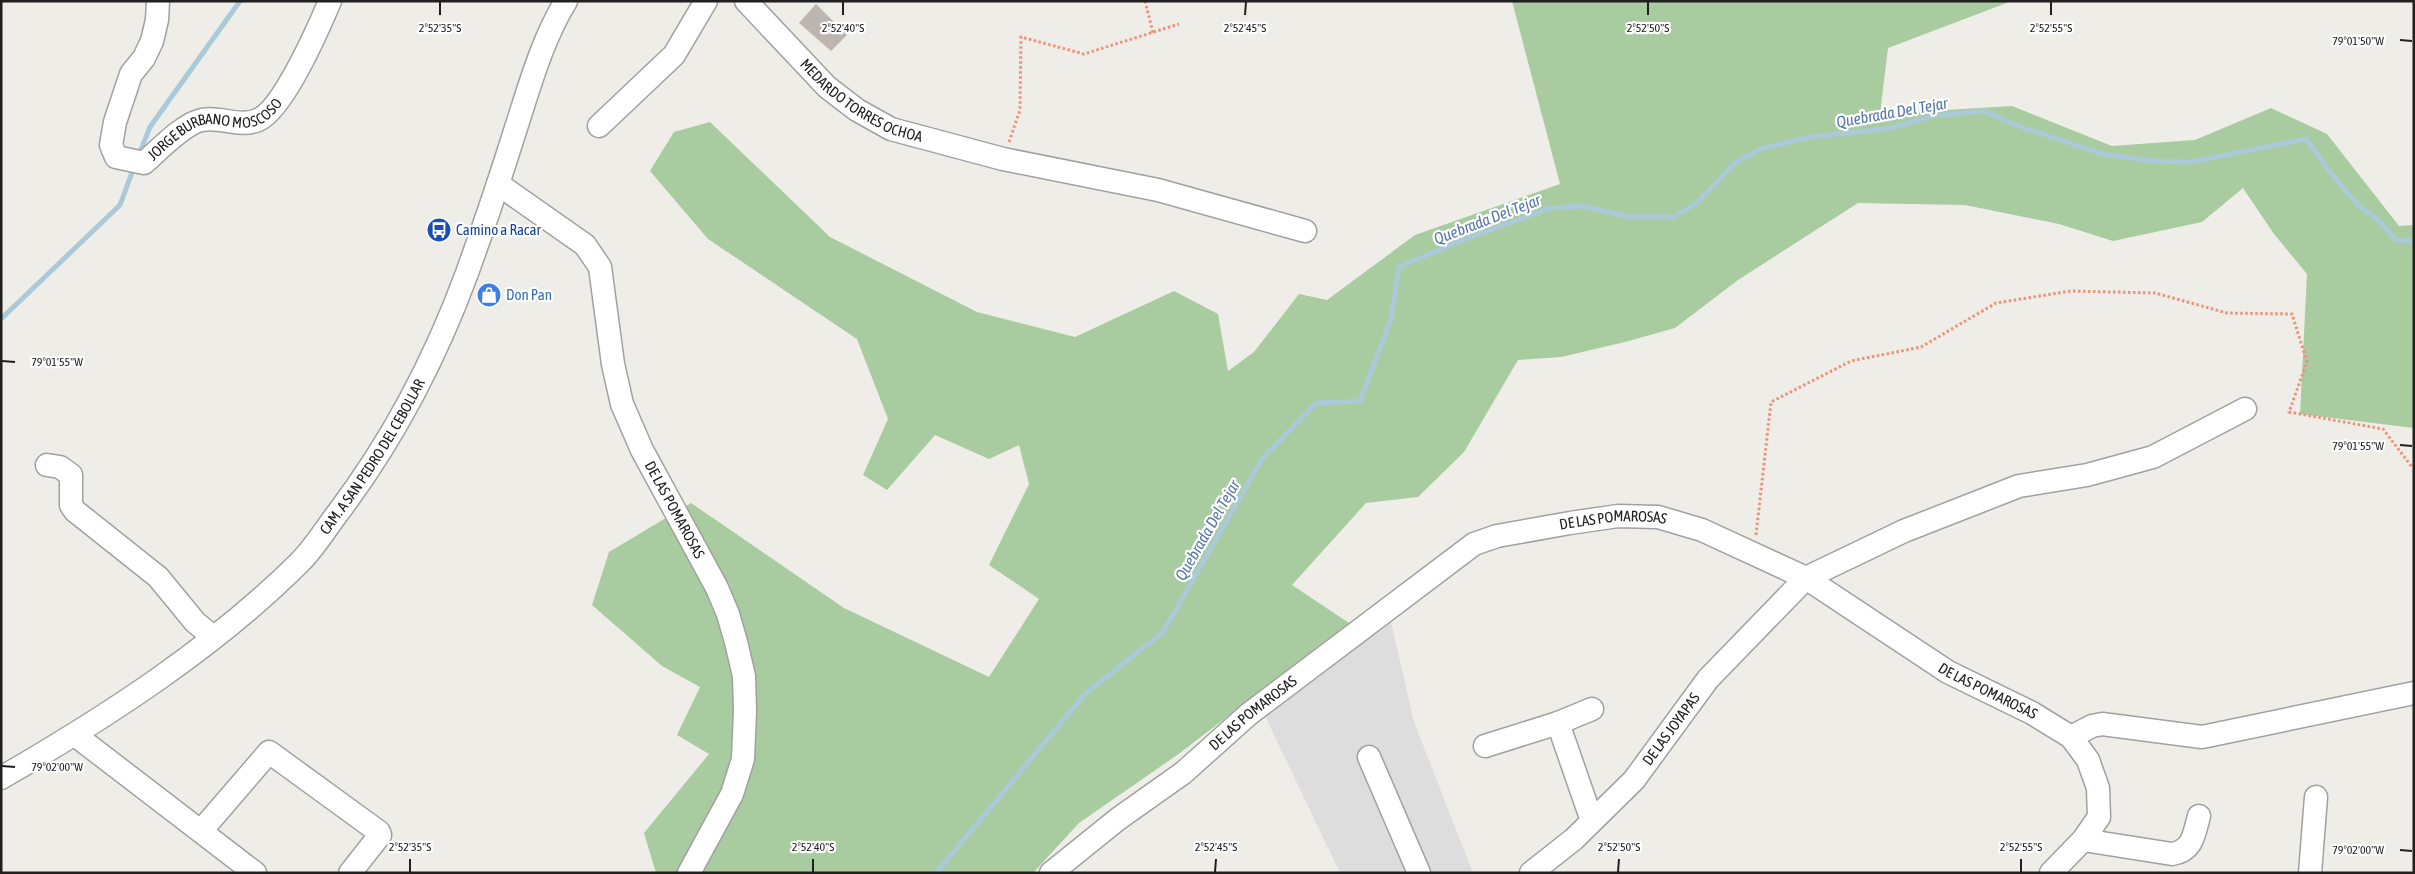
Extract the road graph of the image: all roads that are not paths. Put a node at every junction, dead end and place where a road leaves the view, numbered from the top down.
1 (158, 1) edge
2 (330, 1) edge
3 (566, 1) edge
4 (706, 1) edge
5 (746, 1) edge
6 (599, 126) dead end
7 (498, 184) junction
8 (1305, 231) dead end
9 (2245, 409) dead end
10 (47, 465) dead end
11 (1806, 578) junction
12 (212, 637) junction
13 (2414, 693) edge
14 (1592, 709) dead end
15 (1558, 723) junction
16 (75, 735) junction
17 (2072, 737) junction
18 (1484, 746) dead end
19 (1369, 756) dead end
20 (1, 778) edge
21 (2316, 797) dead end
22 (2199, 816) dead end
23 (1592, 821) junction
24 (201, 831) junction
25 (2083, 840) junction
26 (255, 873) edge
27 (350, 873) edge
28 (689, 873) edge
29 (1051, 873) edge
30 (1418, 873) edge
31 (1531, 873) edge
32 (2051, 873) edge
33 (2310, 873) edge

1 - 2 street, JORGE BURBANO MOSCOSO
3 - 7 street, CAM. A SAN PEDRO DEL CEBOLLAR
4 - 6 street
5 - 8 street, MEDARDO TORRES OCHOA
7 - 12 street, CAM. A SAN PEDRO DEL CEBOLLAR
7 - 28 street, DE LAS POMAROSAS
9 - 11 street
10 - 12 street
11 - 17 street, DE LAS POMAROSAS
11 - 23 street, DE LAS JOYAPAS
11 - 29 street, DE LAS POMAROSAS
12 - 16 street, CAM. A SAN PEDRO DEL CEBOLLAR
13 - 17 street
14 - 15 street
15 - 18 street
15 - 23 street
16 - 20 street, CAM. A SAN PEDRO DEL CEBOLLAR
16 - 24 street
17 - 25 street, DE LAS POMAROSAS
19 - 30 street
21 - 33 street
22 - 25 street
23 - 31 street, DE LAS JOYAPAS
24 - 26 street
24 - 27 street
25 - 32 street, DE LAS POMAROSAS

